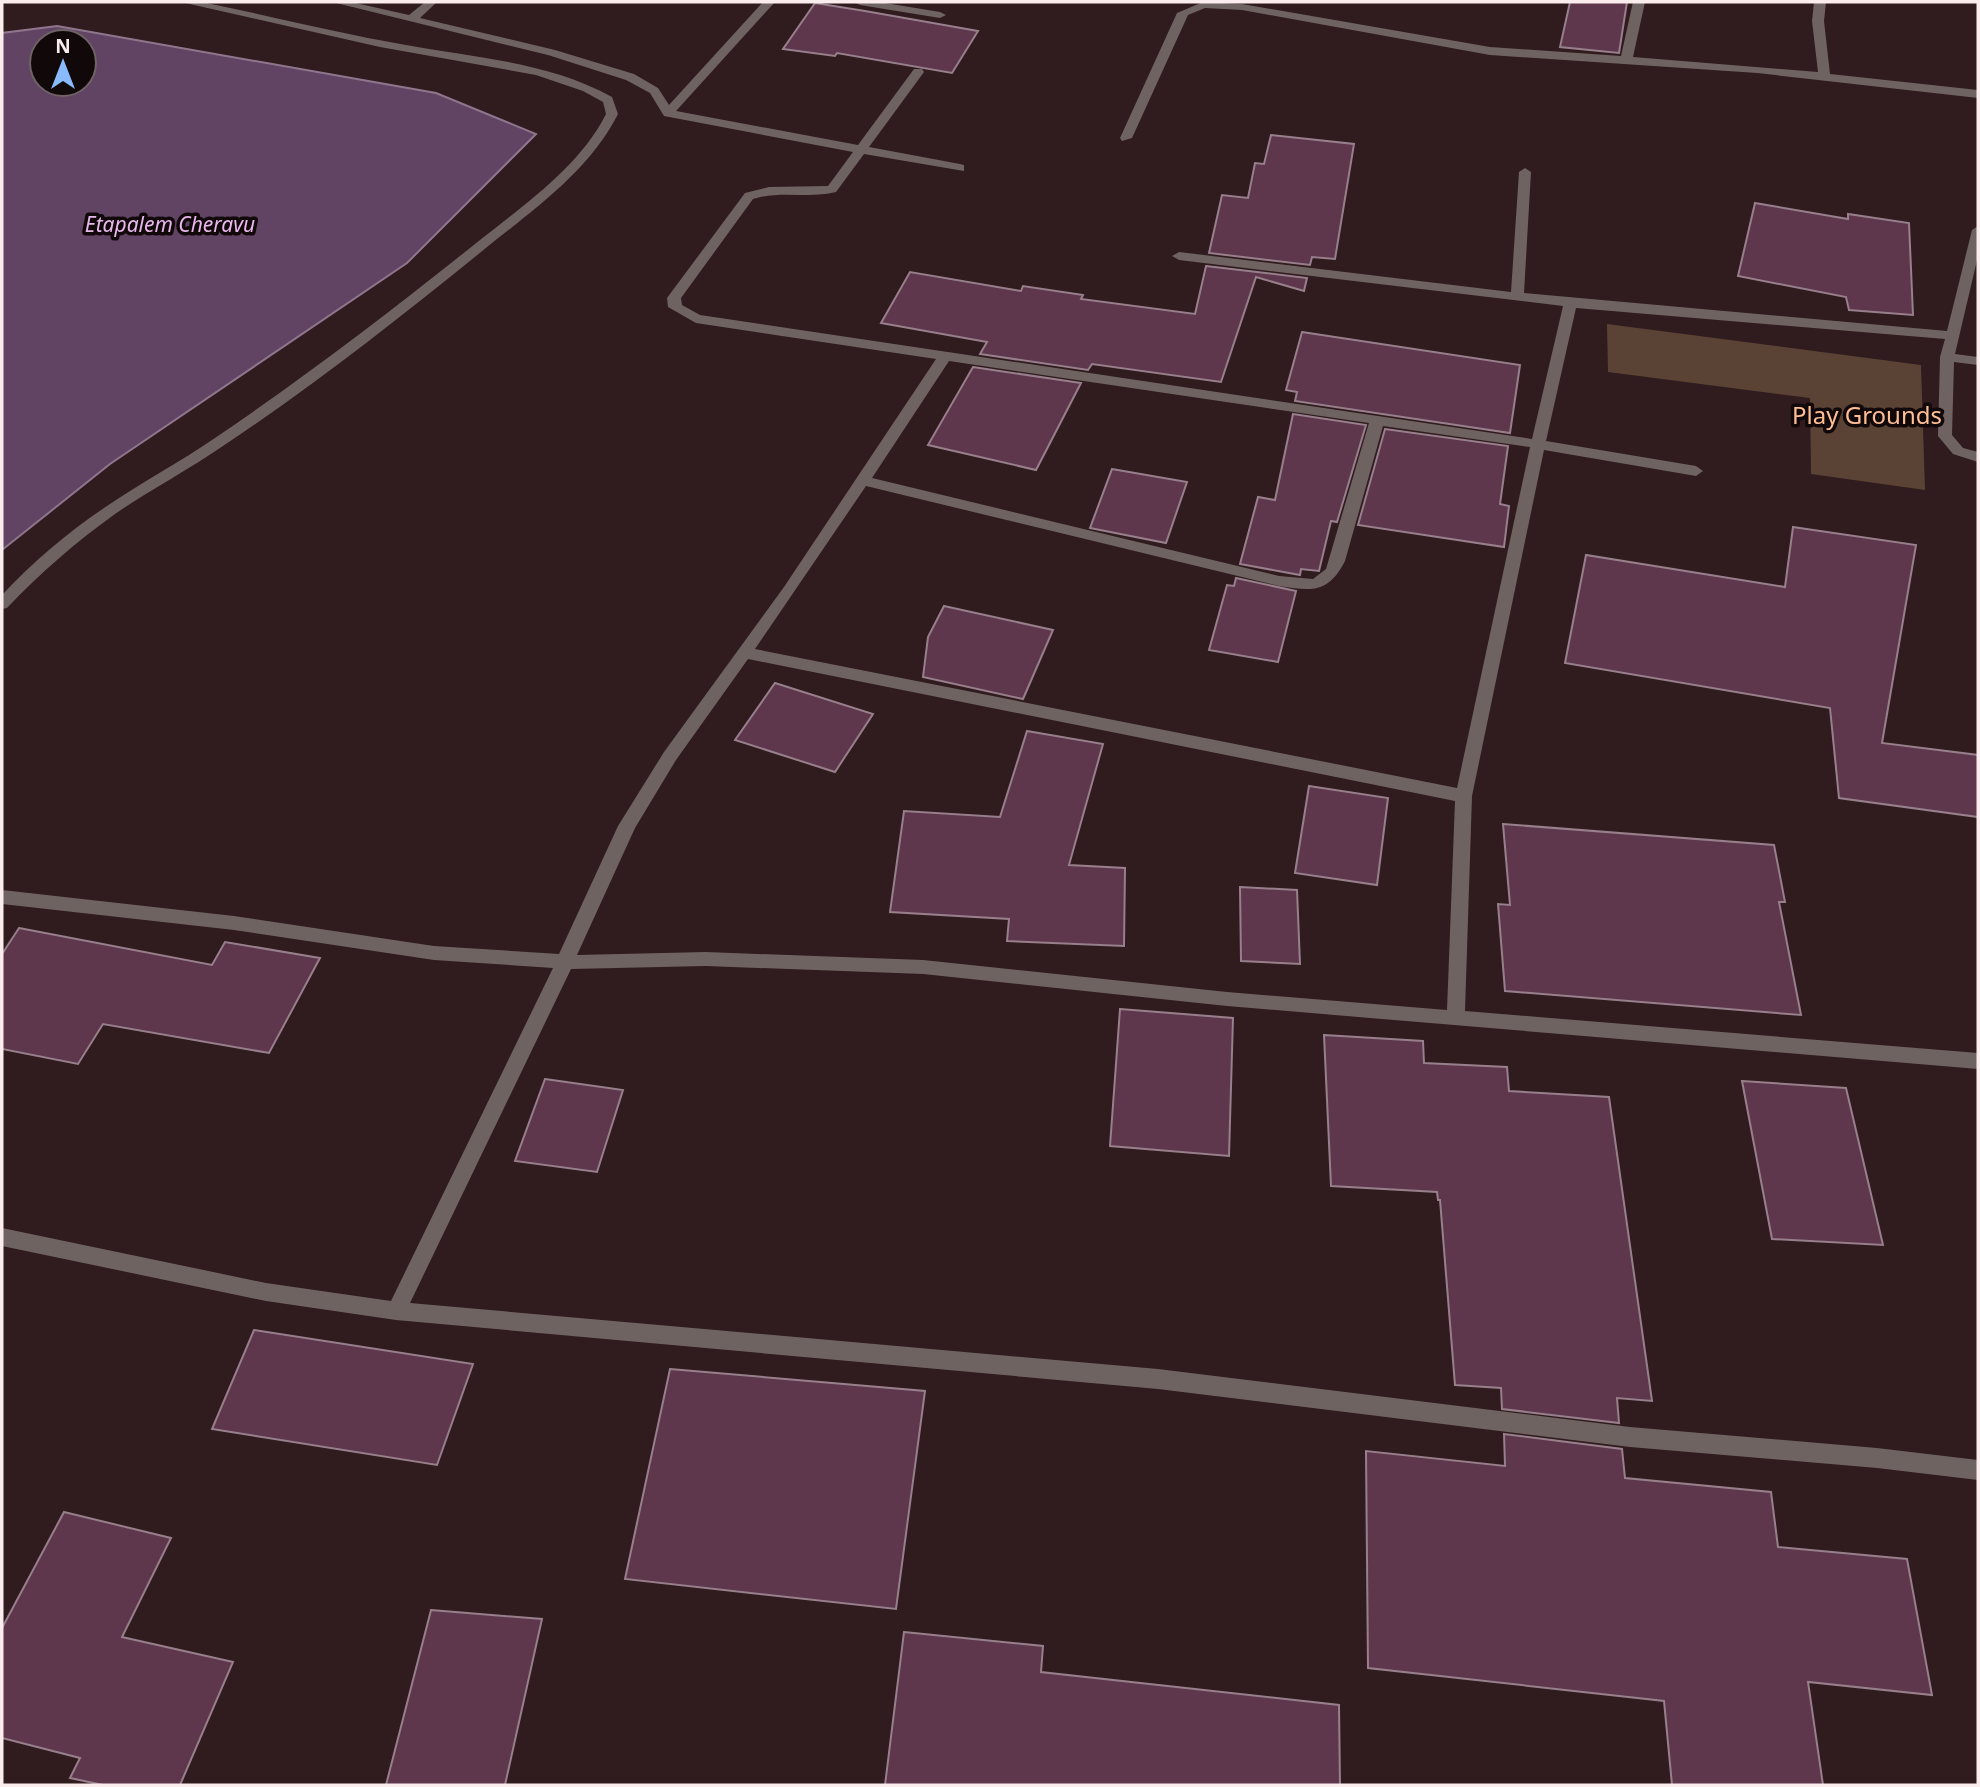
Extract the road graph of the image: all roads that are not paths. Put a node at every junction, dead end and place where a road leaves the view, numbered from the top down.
1 (187, 2) edge
2 (338, 2) edge
3 (431, 2) edge
4 (769, 2) edge
5 (860, 2) edge
6 (1639, 2) edge
7 (1820, 2) edge
8 (940, 15) dead end
9 (413, 18) junction
10 (1626, 60) junction
11 (918, 72) dead end
12 (1824, 75) junction
13 (1978, 94) edge
14 (668, 113) junction
15 (1126, 138) dead end
16 (862, 150) junction
17 (960, 168) dead end
18 (1525, 172) dead end
19 (1978, 230) edge
20 (1179, 256) dead end
21 (1517, 297) junction
22 (1570, 303) junction
23 (1951, 335) junction
24 (946, 355) junction
25 (1947, 357) junction
26 (1978, 361) edge
27 (1377, 422) junction
28 (1538, 444) junction
29 (1978, 457) edge
30 (1696, 471) dead end
31 (864, 481) junction
32 (2, 604) edge
33 (746, 653) junction
34 (1464, 796) junction
35 (2, 897) edge
36 (565, 962) junction
37 (1456, 1017) junction
38 (1978, 1061) edge
39 (2, 1237) edge
40 (396, 1311) junction
41 (1978, 1470) edge

1 - 32 street
2 - 9 street
3 - 9 street
4 - 14 street
5 - 8 street
6 - 10 street
7 - 12 street
9 - 14 street
10 - 12 street
10 - 15 street
11 - 16 street
12 - 13 street
14 - 16 street
16 - 17 street
16 - 24 street
18 - 21 street
19 - 23 street
20 - 21 street
21 - 22 street
22 - 23 street
22 - 28 street
23 - 25 street
24 - 27 street
24 - 31 street
25 - 26 street
25 - 29 street
27 - 28 street
27 - 31 street
28 - 30 street
28 - 34 street
31 - 33 street
33 - 34 street
33 - 36 street
34 - 37 street
35 - 36 street
36 - 37 street
36 - 40 street
37 - 38 street
39 - 40 street
40 - 41 street

